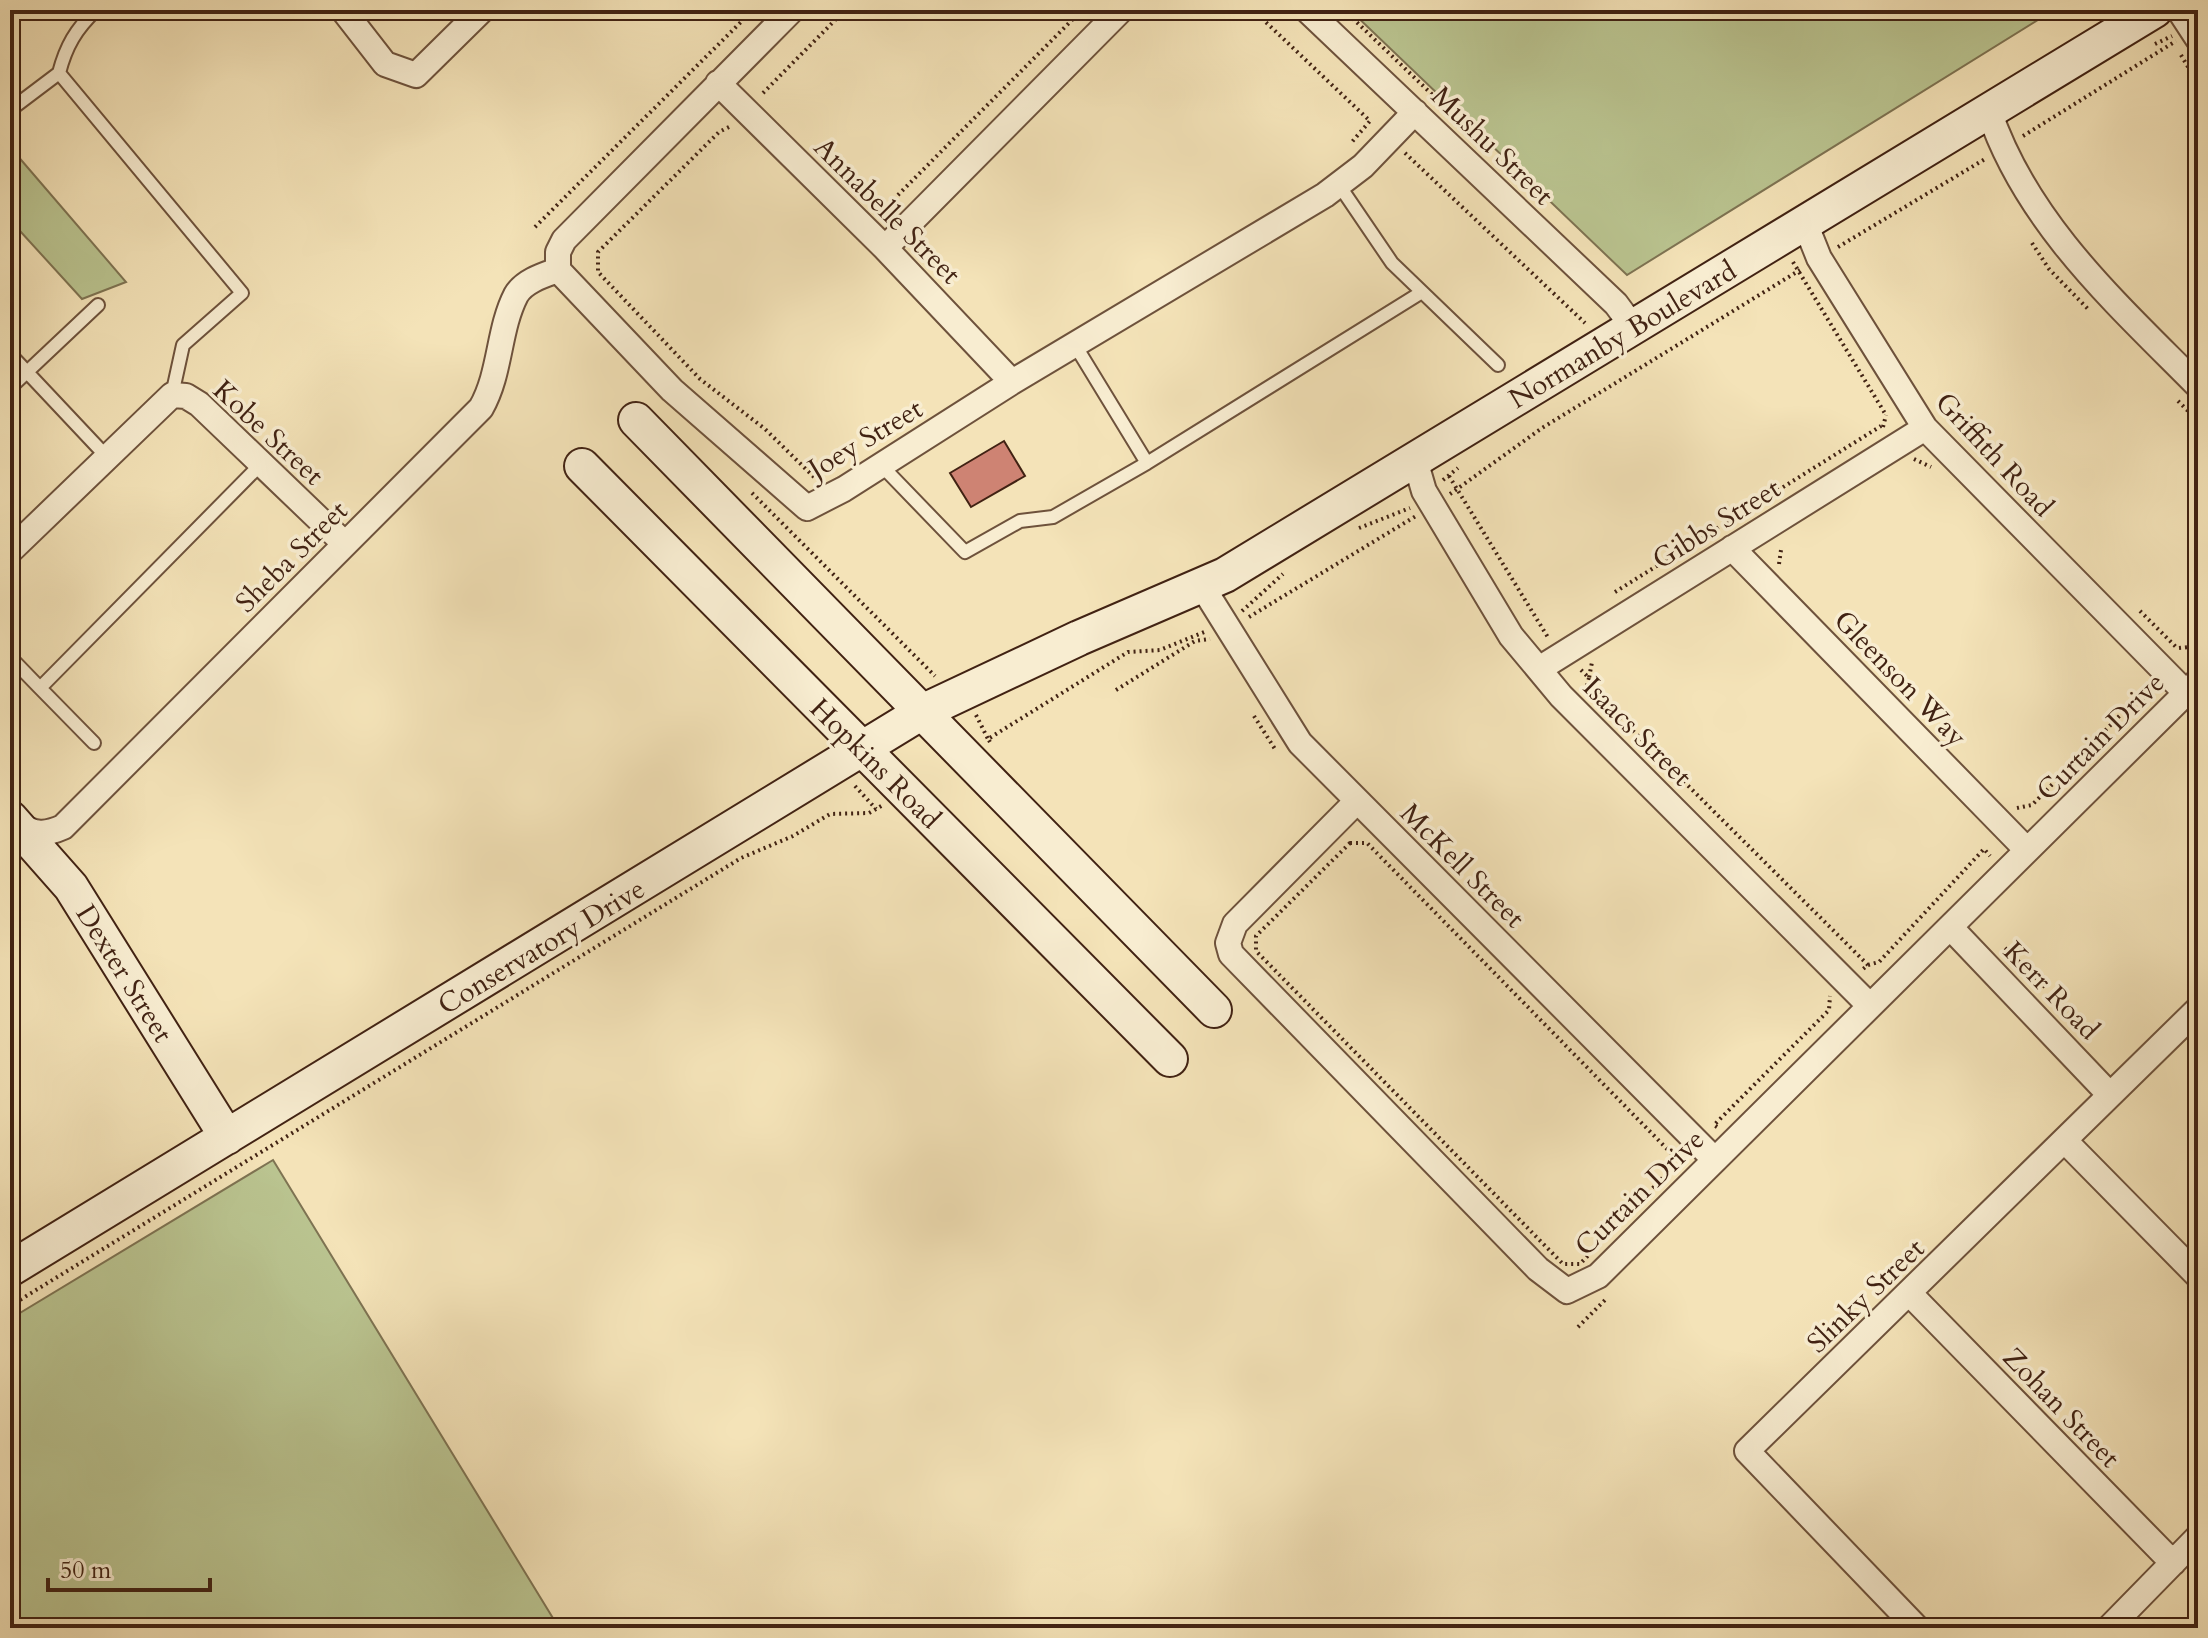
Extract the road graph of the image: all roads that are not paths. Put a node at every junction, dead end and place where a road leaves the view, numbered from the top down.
1 (96, 10) edge
2 (343, 10) edge
3 (482, 10) edge
4 (792, 10) edge
5 (1121, 10) edge
6 (1307, 10) edge
7 (2155, 10) edge
8 (59, 73) junction
9 (718, 83) junction
10 (10, 110) edge
11 (1415, 112) junction
12 (2001, 126) junction
13 (1339, 185) junction
14 (1818, 239) junction
15 (893, 240) junction
16 (558, 270) junction
17 (1422, 292) junction
18 (98, 305) dead end
19 (1633, 327) junction
20 (1075, 345) junction
21 (10, 354) edge
22 (1498, 365) dead end
23 (26, 373) junction
24 (1012, 382) junction
25 (2198, 386) edge
26 (10, 388) edge
27 (172, 395) junction
28 (636, 420) dead end
29 (1925, 428) junction
30 (106, 456) junction
31 (262, 463) junction
32 (1147, 463) junction
33 (881, 465) junction
34 (582, 466) dead end
35 (1420, 476) junction
36 (345, 544) junction
37 (1732, 548) junction
38 (10, 551) edge
39 (1202, 586) junction
40 (1079, 638) joint
41 (10, 657) edge
42 (1539, 669) junction
43 (2192, 687) edge
44 (40, 688) junction
45 (922, 712) junction
46 (94, 743) dead end
47 (863, 749) junction
48 (1357, 801) junction
49 (12, 820) edge
50 (2027, 850) junction
51 (1950, 927) junction
52 (1870, 1006) junction
53 (2198, 1009) edge
54 (1214, 1010) dead end
55 (1170, 1059) dead end
56 (2110, 1095) junction
57 (227, 1137) junction
58 (2065, 1141) junction
59 (1724, 1152) junction
60 (10, 1269) edge
61 (2198, 1276) edge
62 (1909, 1293) junction
63 (2198, 1537) edge
64 (2173, 1563) junction
65 (1917, 1628) edge
66 (2109, 1628) edge

1 - 8 lane
2 - 3 street
4 - 9 street
5 - 15 street
6 - 11 street, Mushu Street
7 - 12 street, Normanby Boulevard
8 - 10 lane
8 - 27 lane
9 - 15 street, Annabelle Street
9 - 16 street
11 - 13 street, Joey Street
11 - 19 street, Mushu Street
12 - 14 street, Normanby Boulevard
12 - 25 street
13 - 17 lane
13 - 20 street, Joey Street
14 - 19 street, Normanby Boulevard
14 - 29 street, Griffith Road
15 - 24 street, Annabelle Street
16 - 33 street, Joey Street
16 - 36 street, Sheba Street
17 - 22 lane
17 - 32 lane
18 - 23 lane
19 - 35 street, Normanby Boulevard
20 - 24 street, Joey Street
20 - 32 lane
21 - 23 lane
23 - 26 lane
23 - 30 lane
24 - 33 street, Joey Street
27 - 30 street, Kobe Street
27 - 31 street, Kobe Street
28 - 45 street
29 - 37 street, Gibbs Street
29 - 43 street, Griffith Road
30 - 38 street, Kobe Street
31 - 36 street, Kobe Street
31 - 44 lane
32 - 33 lane
34 - 47 street, Hopkins Road
35 - 39 street, Normanby Boulevard
35 - 42 street, Isaacs Street
36 - 49 street, Sheba Street
37 - 42 street, Gibbs Street
37 - 50 street, Gleenson Way
39 - 40 street, Normanby Boulevard
39 - 48 street, McKell Street
40 - 45 street, Conservatory Drive
41 - 44 lane
42 - 52 street, Isaacs Street
43 - 50 street, Curtain Drive
44 - 46 lane
45 - 47 street, Conservatory Drive
45 - 54 street
47 - 55 street, Hopkins Road
47 - 57 street, Conservatory Drive
48 - 59 street, McKell Street
48 - 59 street, Curtain Drive
49 - 57 street, Dexter Street
50 - 51 street, Curtain Drive
51 - 52 street, Curtain Drive
51 - 56 street, Kerr Road
52 - 59 street, Curtain Drive
53 - 56 street, Slinky Street
56 - 58 street, Slinky Street
57 - 60 street, Conservatory Drive
58 - 61 street
58 - 62 street, Slinky Street
62 - 64 street, Zohan Street
62 - 65 street, Slinky Street
63 - 64 street
64 - 66 street

